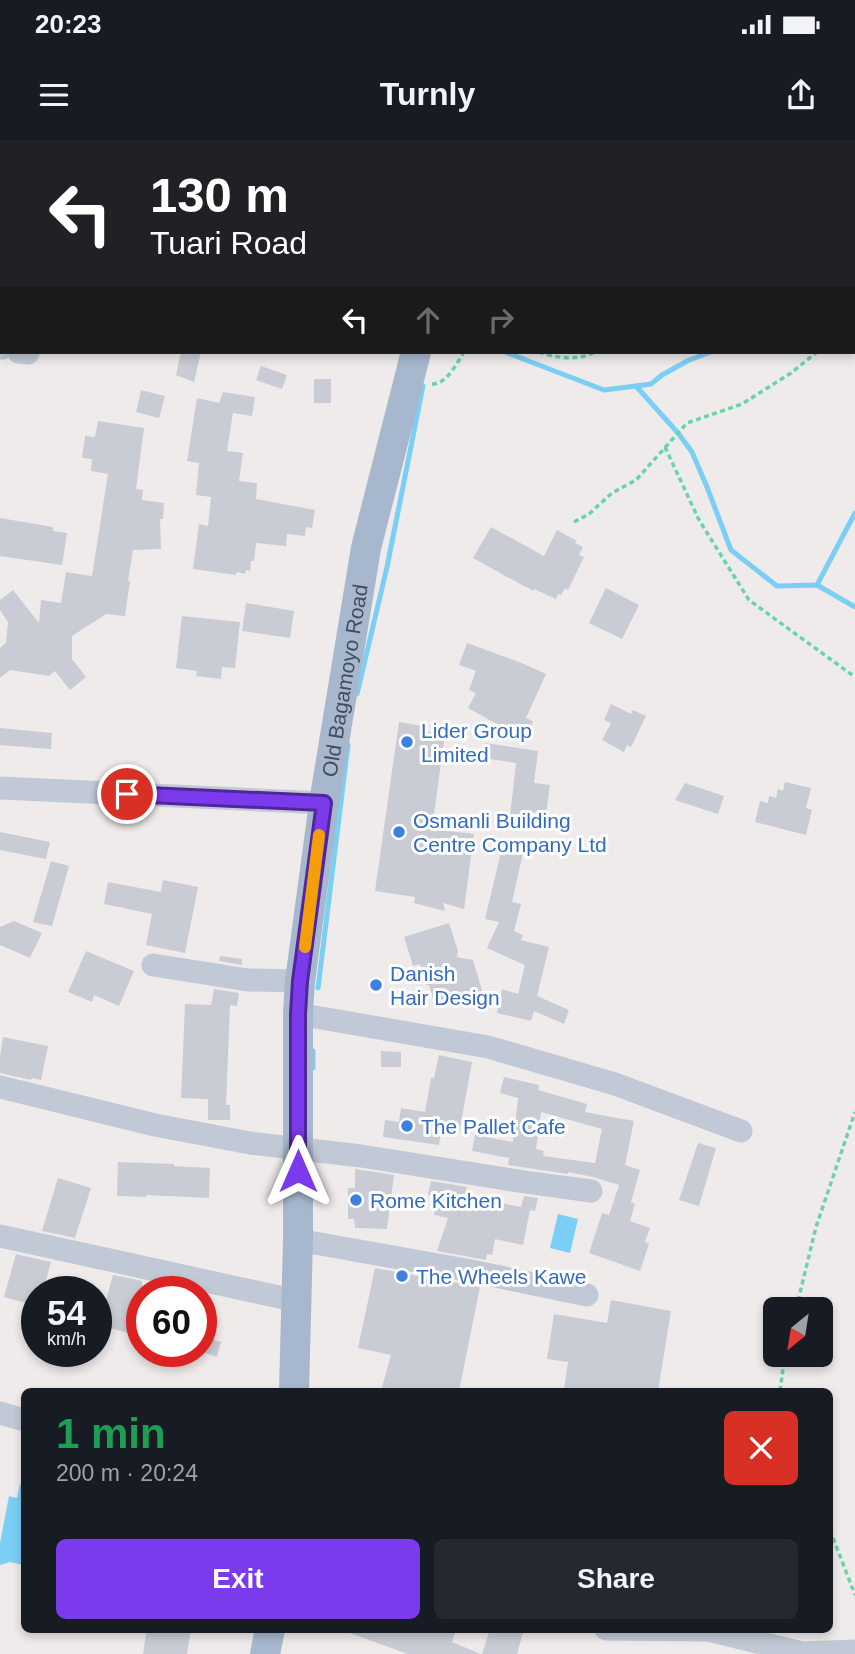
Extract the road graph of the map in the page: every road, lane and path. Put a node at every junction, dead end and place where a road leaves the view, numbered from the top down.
1 (416, 354) edge
2 (463, 354) edge
3 (544, 354) edge
4 (591, 354) edge
5 (815, 354) edge
6 (409, 382) junction
7 (665, 447) junction
8 (574, 522) dead end
9 (855, 677) edge
10 (0, 788) edge
11 (324, 803) junction
12 (153, 965) dead end
13 (300, 981) junction
14 (298, 1014) junction
15 (0, 1087) edge
16 (855, 1112) edge
17 (741, 1131) dead end
18 (297, 1148) junction
19 (591, 1191) dead end
20 (0, 1236) edge
21 (298, 1240) junction
22 (587, 1295) dead end
23 (799, 1297) edge
24 (297, 1301) junction
25 (784, 1367) edge
26 (294, 1388) edge
27 (780, 1388) edge
28 (0, 1413) edge
29 (21, 1419) edge
30 (833, 1538) edge
31 (855, 1595) edge
32 (269, 1633) edge
33 (720, 1633) edge
34 (855, 1651) edge
35 (265, 1654) edge

1 - 6 main road, Old Bagamoyo Road
2 - 6 path
3 - 4 path
5 - 7 path
6 - 11 main road, Old Bagamoyo Road
7 - 8 path
7 - 9 path
10 - 11 street
11 - 13 main road, Old Bagamoyo Road
12 - 13 street
13 - 14 main road, Old Bagamoyo Road
14 - 17 street
14 - 18 main road, Old Bagamoyo Road
15 - 18 street
16 - 23 path
18 - 19 street
18 - 21 main road, Old Bagamoyo Road
20 - 24 street
21 - 22 street
21 - 24 main road, Old Bagamoyo Road
24 - 26 main road, Old Bagamoyo Road
25 - 27 path
28 - 29 street
30 - 31 path
32 - 35 main road
33 - 34 street

